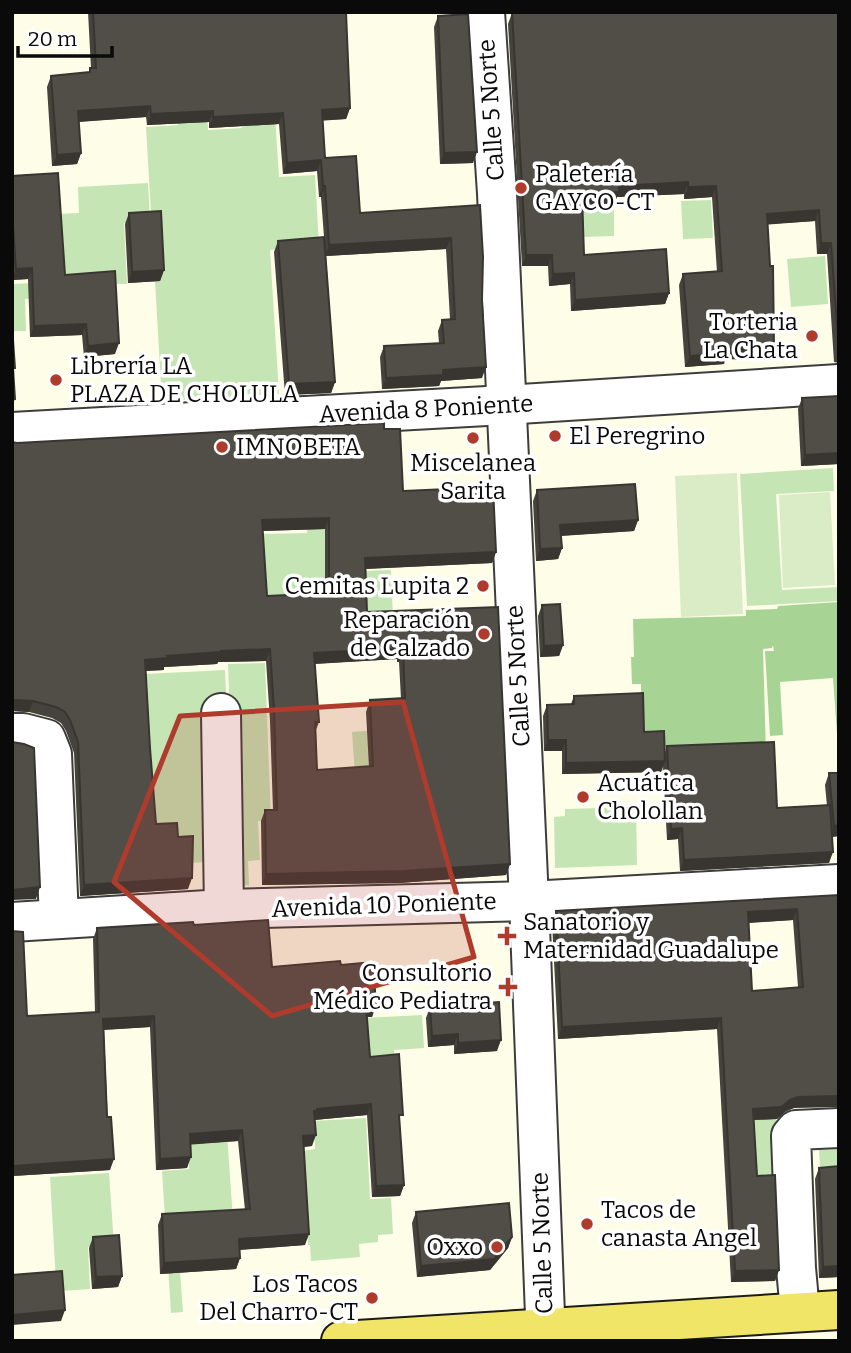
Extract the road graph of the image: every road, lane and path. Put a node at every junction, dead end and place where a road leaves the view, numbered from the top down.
1 (485, 12) edge
2 (839, 384) edge
3 (505, 405) junction
4 (12, 432) edge
5 (221, 713) dead end
6 (12, 733) edge
7 (839, 884) edge
8 (529, 901) junction
9 (224, 909) junction
10 (59, 919) junction
11 (12, 922) edge
12 (839, 1128) edge
13 (839, 1310) edge
14 (800, 1312) junction
15 (546, 1334) edge
16 (341, 1341) edge

1 - 3 street, Calle 5 Norte
2 - 3 street, Avenida 8 Poniente
3 - 4 street, Avenida 8 Poniente
3 - 8 street, Calle 5 Norte
5 - 9 street
6 - 10 street
7 - 8 street, Avenida 10 Poniente
8 - 9 street, Avenida 10 Poniente
8 - 15 street, Calle 5 Norte
9 - 10 street, Avenida 10 Poniente
10 - 11 street, Avenida 10 Poniente
12 - 14 street
13 - 14 main road
14 - 15 main road
15 - 16 main road

